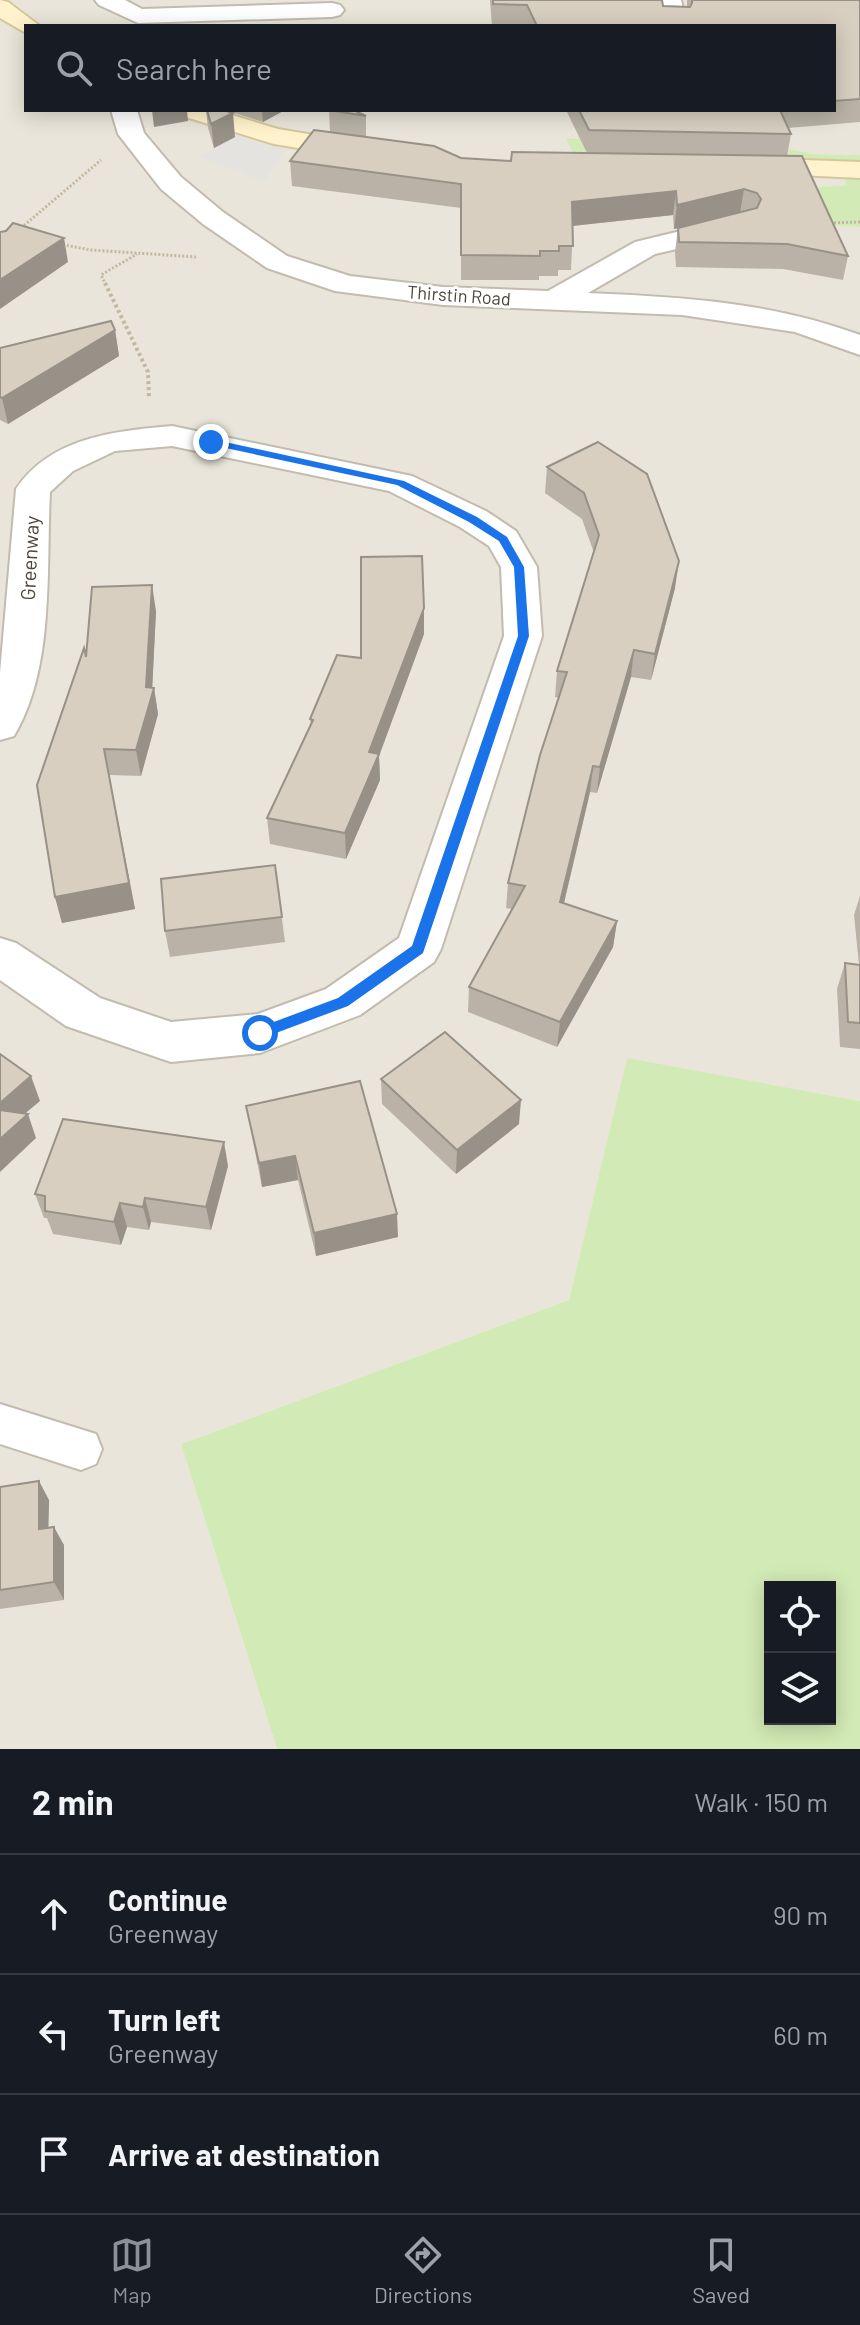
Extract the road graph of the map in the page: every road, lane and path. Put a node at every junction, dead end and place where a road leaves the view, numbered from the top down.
1 (107, 0) edge
2 (669, 0) edge
3 (0, 7) edge
4 (332, 10) dead end
5 (25, 24) edge
6 (675, 24) edge
7 (195, 112) edge
8 (128, 122) edge
9 (391, 155) edge
10 (725, 166) edge
11 (860, 170) edge
12 (860, 222) edge
13 (741, 225) joint
14 (16, 232) edge
15 (53, 243) edge
16 (139, 253) junction
17 (200, 257) dead end
18 (556, 299) junction
19 (860, 346) edge
20 (150, 438) junction
21 (0, 726) edge
22 (0, 956) edge
23 (0, 1424) edge
24 (81, 1449) dead end

1 - 4 street
2 - 6 street
3 - 5 street
7 - 9 street
8 - 14 path
8 - 18 street, Thirstin Road
10 - 11 street
12 - 13 path
13 - 18 street
15 - 16 path
16 - 17 path
16 - 20 path
18 - 19 street, Thirstin Road
20 - 21 street, Greenway
20 - 22 street, Greenway
23 - 24 lane

